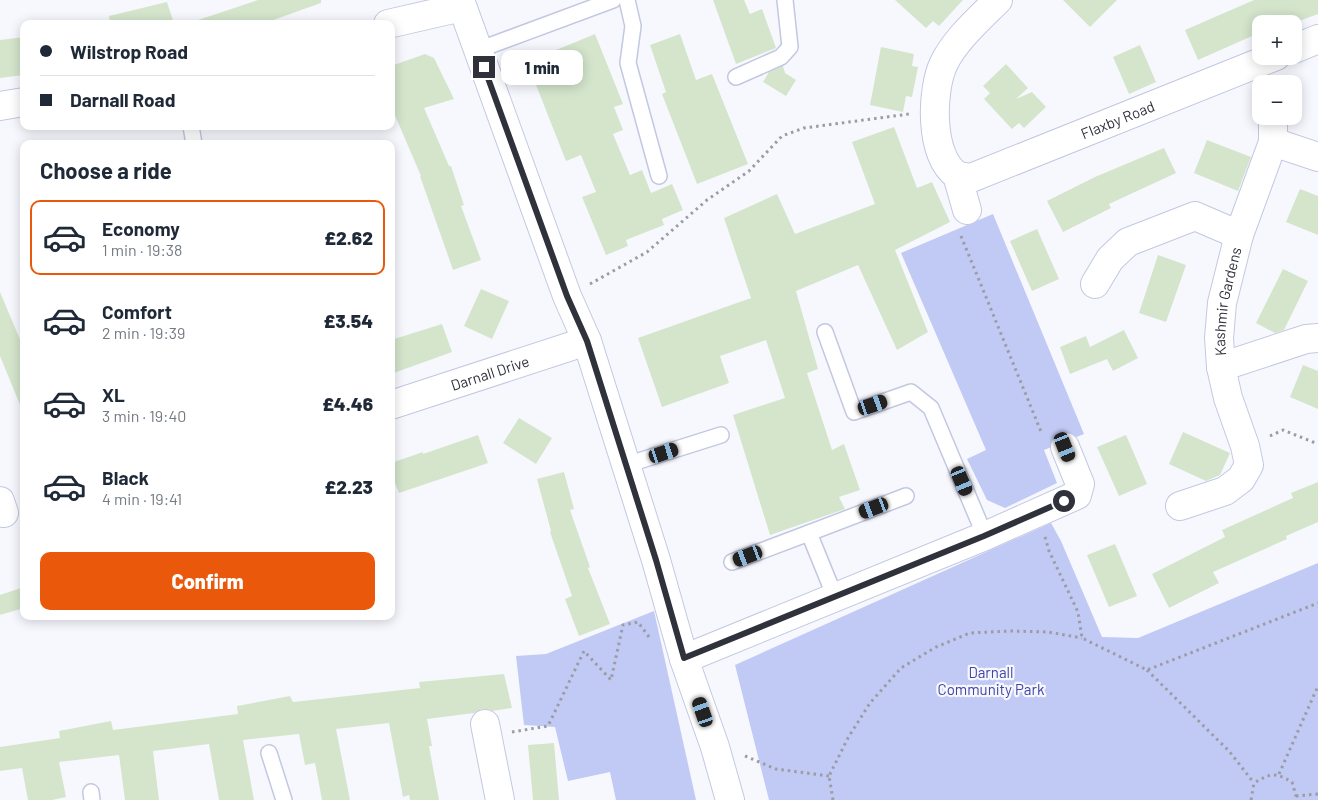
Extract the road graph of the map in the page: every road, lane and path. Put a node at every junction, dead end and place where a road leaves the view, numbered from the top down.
1 (613, 0) edge
2 (627, 0) edge
3 (784, 0) edge
4 (998, 0) edge
5 (461, 3) edge
6 (395, 22) edge
7 (1318, 39) edge
8 (1302, 46) edge
9 (478, 50) junction
10 (1267, 68) edge
11 (736, 77) dead end
12 (20, 103) edge
13 (0, 106) edge
14 (934, 111) junction
15 (1274, 129) edge
16 (1318, 157) edge
17 (957, 175) junction
18 (659, 176) dead end
19 (967, 210) joint
20 (1240, 235) junction
21 (1095, 284) dead end
22 (567, 296) junction
23 (825, 332) dead end
24 (1318, 338) edge
25 (587, 341) junction
26 (1221, 367) junction
27 (395, 404) edge
28 (721, 435) dead end
29 (1318, 444) edge
30 (1245, 446) junction
31 (1065, 447) joint
32 (626, 465) junction
33 (906, 496) dead end
34 (1180, 506) dead end
35 (1037, 514) junction
36 (809, 533) junction
37 (984, 536) junction
38 (732, 562) dead end
39 (835, 597) junction
40 (1318, 603) edge
41 (1082, 638) junction
42 (684, 658) junction
43 (1147, 670) junction
44 (1318, 686) edge
45 (486, 730) joint
46 (715, 747) junction
47 (270, 753) dead end
48 (1279, 774) junction
49 (829, 776) junction
50 (1254, 783) junction
51 (1318, 794) edge
52 (1295, 798) edge
53 (284, 800) edge
54 (500, 800) edge
55 (730, 800) edge
56 (832, 800) edge
57 (1251, 800) edge

1 - 9 lane
2 - 18 lane
3 - 11 lane
4 - 14 street
5 - 6 street
5 - 9 street
7 - 8 street
9 - 22 street
10 - 17 street, Flaxby Road
12 - 13 street
14 - 17 street
14 - 22 path
15 - 16 street, Kashmir Gardens
15 - 20 street, Kashmir Gardens
17 - 19 street
19 - 31 path
20 - 21 street, Kashmir Gardens
20 - 26 street, Kashmir Gardens
22 - 25 street
23 - 37 lane
24 - 26 street, Kashmir Gardens
25 - 27 street, Darnall Drive
25 - 32 street
26 - 30 street, Kashmir Gardens
28 - 32 lane
29 - 30 path
30 - 34 street, Kashmir Gardens
31 - 35 street
32 - 42 street
33 - 36 lane
35 - 37 street
35 - 41 path
36 - 38 lane
36 - 39 lane
37 - 39 street
39 - 42 street
40 - 43 path
41 - 43 path
41 - 49 path
42 - 45 path
42 - 46 street
43 - 50 path
44 - 48 path
45 - 54 street
46 - 49 path
46 - 55 street
47 - 53 lane
48 - 50 path
48 - 52 path
49 - 56 path
50 - 57 path
51 - 52 path

